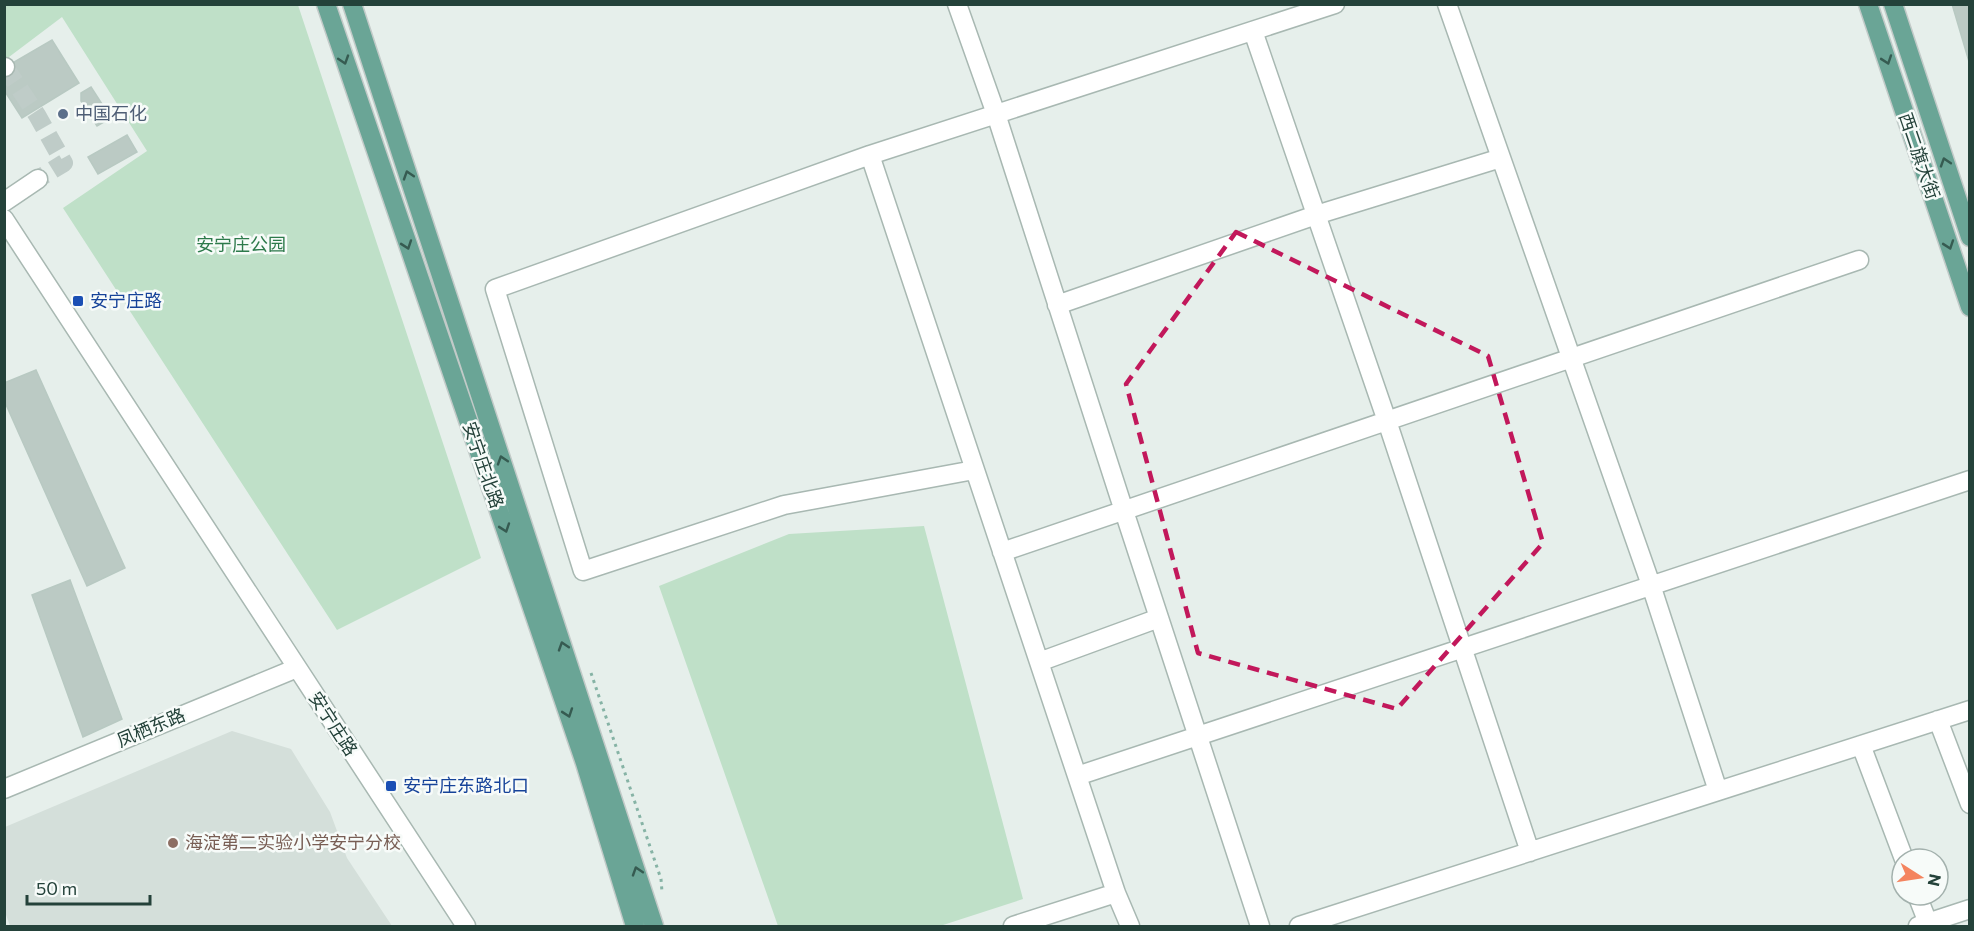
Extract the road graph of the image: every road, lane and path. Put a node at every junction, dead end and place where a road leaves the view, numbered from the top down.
1 (326, 4) edge
2 (352, 4) edge
3 (957, 4) edge
4 (1335, 4) edge
5 (1447, 4) edge
6 (1868, 4) edge
7 (1893, 4) edge
8 (1253, 31) junction
9 (996, 114) junction
10 (870, 155) junction
11 (1501, 158) junction
12 (38, 179) tunnel mouth
13 (4, 202) edge
14 (1316, 214) junction
15 (4, 219) edge
16 (1970, 237) edge
17 (13, 247) edge
18 (1860, 260) dead end
19 (1057, 305) junction
20 (1970, 307) edge
21 (1572, 358) junction
22 (1387, 421) junction
23 (974, 470) junction
24 (1970, 480) edge
25 (1124, 511) junction
26 (1002, 552) junction
27 (1651, 585) junction
28 (1159, 618) junction
29 (1462, 648) junction
30 (1039, 662) junction
31 (297, 668) junction
32 (1970, 710) edge
33 (1938, 720) junction
34 (1197, 736) junction
35 (1861, 745) junction
36 (1077, 776) junction
37 (4, 789) edge
38 (1718, 791) junction
39 (1970, 804) edge
40 (1899, 847) edge
41 (1530, 852) junction
42 (1116, 893) junction
43 (1919, 907) edge
44 (1970, 909) edge
45 (1923, 925) edge
46 (466, 927) edge
47 (635, 927) edge
48 (654, 927) edge
49 (1013, 927) edge
50 (1130, 927) edge
51 (1260, 927) edge
52 (1299, 927) edge

1 -> 47 main road, 安宁庄北路
48 -> 2 main road, 安宁庄北路
3 - 9 street
4 - 8 street
5 - 11 street
6 -> 20 main road, 西二旗大街
16 -> 7 main road, 西二旗大街
8 - 9 street
8 - 14 street
9 - 10 street
9 - 19 street
10 - 23 street
10 - 23 street
11 - 14 street
11 - 21 street
12 - 13 street
14 - 19 street
14 - 22 street
15 - 17 street, 安宁庄路
17 - 31 street, 安宁庄路
18 - 21 street
19 - 25 street
21 - 22 street
21 - 27 street
22 - 25 street
22 - 29 street
23 - 26 street
24 - 27 street
25 - 26 street
25 - 28 street
26 - 30 street
27 - 29 street
27 - 38 street
28 - 30 street
28 - 34 street
29 - 34 street
29 - 41 street
30 - 36 street
31 - 37 street, 凤栖东路
31 - 46 street, 安宁庄路
32 - 33 street
33 - 35 street
33 - 39 street
34 - 36 street
34 - 51 street
35 - 38 street
35 - 40 street
36 - 42 street
38 - 41 street
41 - 52 street
42 - 49 street
42 - 50 street
43 - 45 street
44 - 45 street

